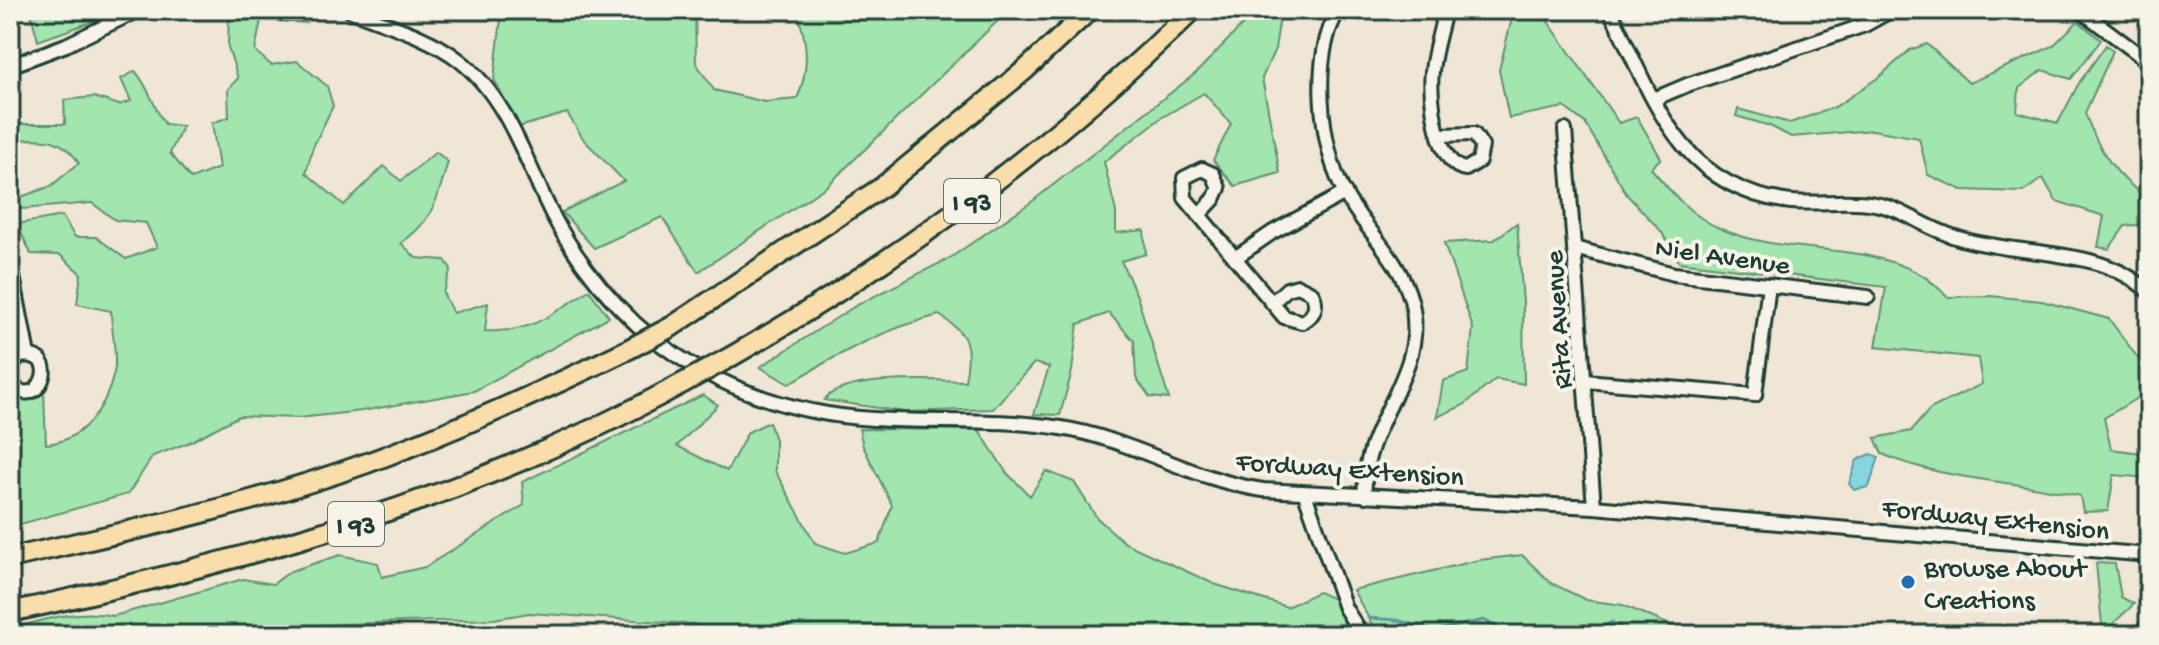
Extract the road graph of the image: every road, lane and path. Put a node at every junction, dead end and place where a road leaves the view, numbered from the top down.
1 (139, 10) edge
2 (349, 10) edge
3 (1090, 10) edge
4 (1193, 10) edge
5 (1339, 10) edge
6 (1445, 10) edge
7 (1610, 10) edge
8 (1892, 10) edge
9 (2080, 10) edge
10 (2149, 62) edge
11 (10, 66) edge
12 (1654, 99) junction
13 (1565, 130) dead end
14 (1439, 135) dead end
15 (1345, 193) junction
16 (1199, 215) dead end
17 (1574, 248) junction
18 (1235, 258) junction
19 (10, 260) edge
20 (1769, 285) junction
21 (2149, 292) edge
22 (1868, 297) dead end
23 (1272, 303) dead end
24 (28, 355) junction
25 (10, 366) edge
26 (1585, 381) junction
27 (10, 382) edge
28 (1305, 494) junction
29 (1365, 496) junction
30 (1594, 507) junction
31 (2149, 555) edge
32 (10, 558) edge
33 (10, 612) edge
34 (1362, 635) edge

1 - 11 street
2 - 28 street, Fordway Extension
3 - 32 highway, I 93, bridge
4 - 33 highway, I 93, bridge
5 - 15 street
6 - 14 street
7 - 12 street
8 - 12 street
9 - 10 street
12 - 21 street
13 - 17 street, Rita Avenue
15 - 18 street
15 - 29 street
16 - 18 street
17 - 20 street, Niel Avenue
17 - 26 street, Rita Avenue
18 - 23 street
19 - 24 street
20 - 22 street, Niel Avenue
20 - 26 street
24 - 25 street
24 - 27 street
26 - 30 street, Rita Avenue
28 - 29 street, Fordway Extension
28 - 34 street
29 - 30 street, Fordway Extension
30 - 31 street, Fordway Extension

